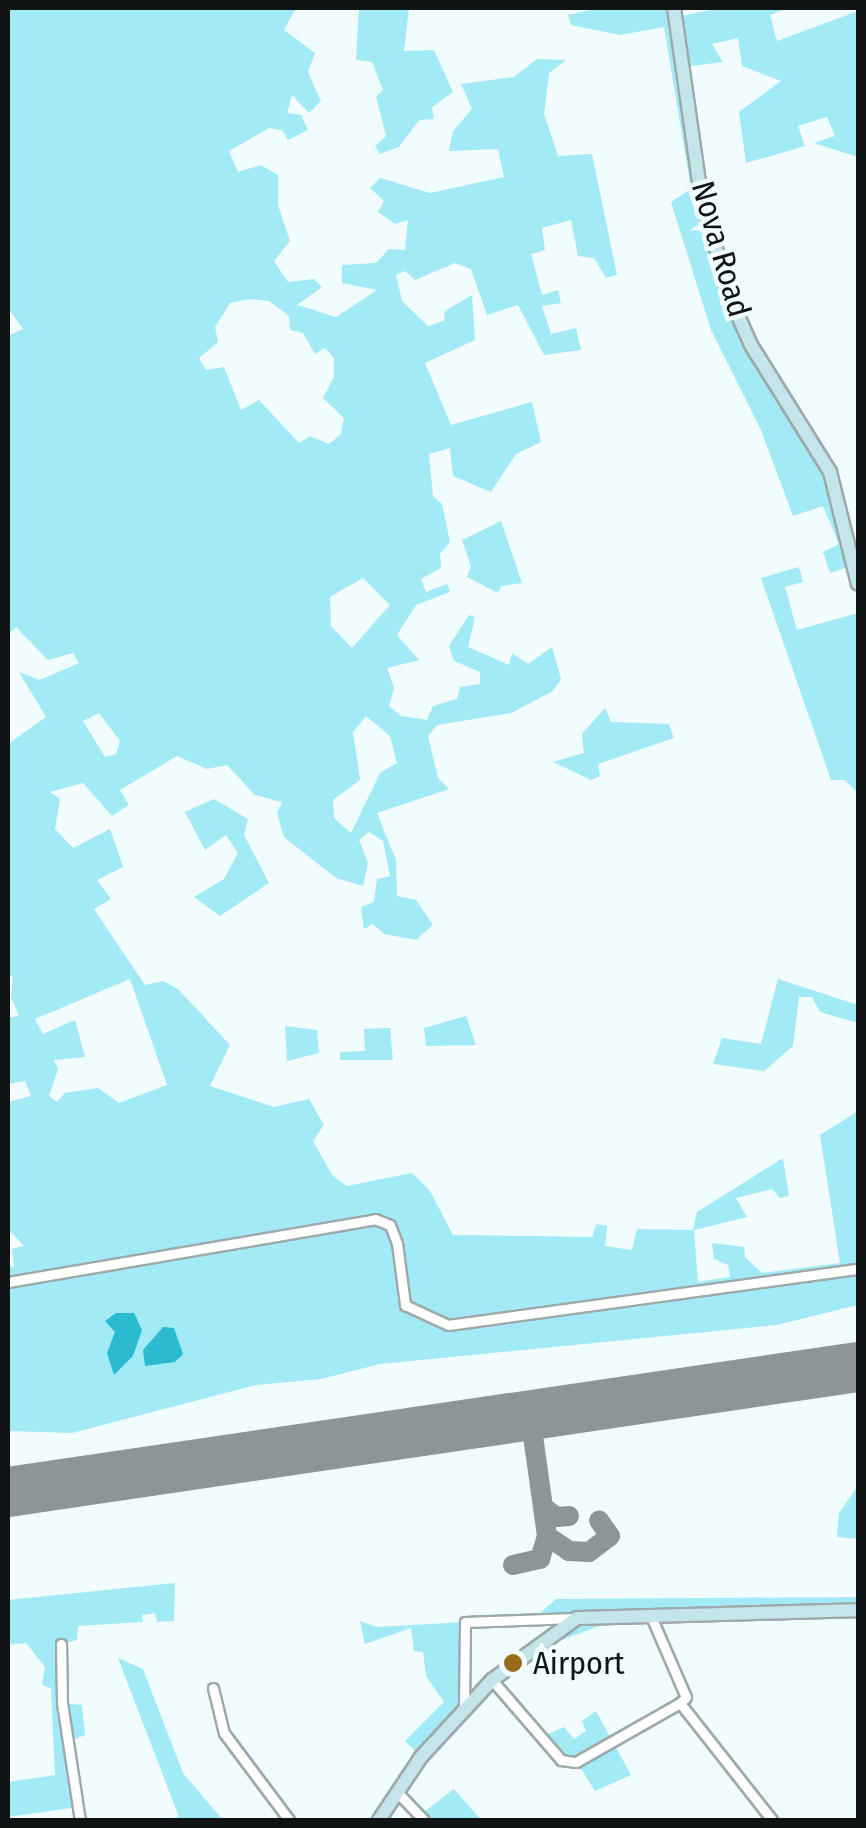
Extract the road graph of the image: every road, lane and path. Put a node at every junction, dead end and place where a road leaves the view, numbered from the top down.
1 (674, 8) edge
2 (858, 584) edge
3 (858, 1269) edge
4 (8, 1282) edge
5 (858, 1610) edge
6 (649, 1612) junction
7 (576, 1618) junction
8 (61, 1644) dead end
9 (492, 1680) junction
10 (213, 1688) dead end
11 (680, 1703) junction
12 (464, 1708) junction
13 (396, 1791) junction
14 (80, 1820) edge
15 (290, 1820) edge
16 (379, 1820) edge
17 (424, 1820) edge
18 (772, 1820) edge

1 - 2 street, Nova Road
3 - 4 street
5 - 6 street
6 - 7 street
6 - 11 street
7 - 9 street
7 - 12 street
8 - 14 street
9 - 11 street
9 - 12 street
10 - 15 street
11 - 18 street
12 - 13 street
13 - 16 street
13 - 17 street

